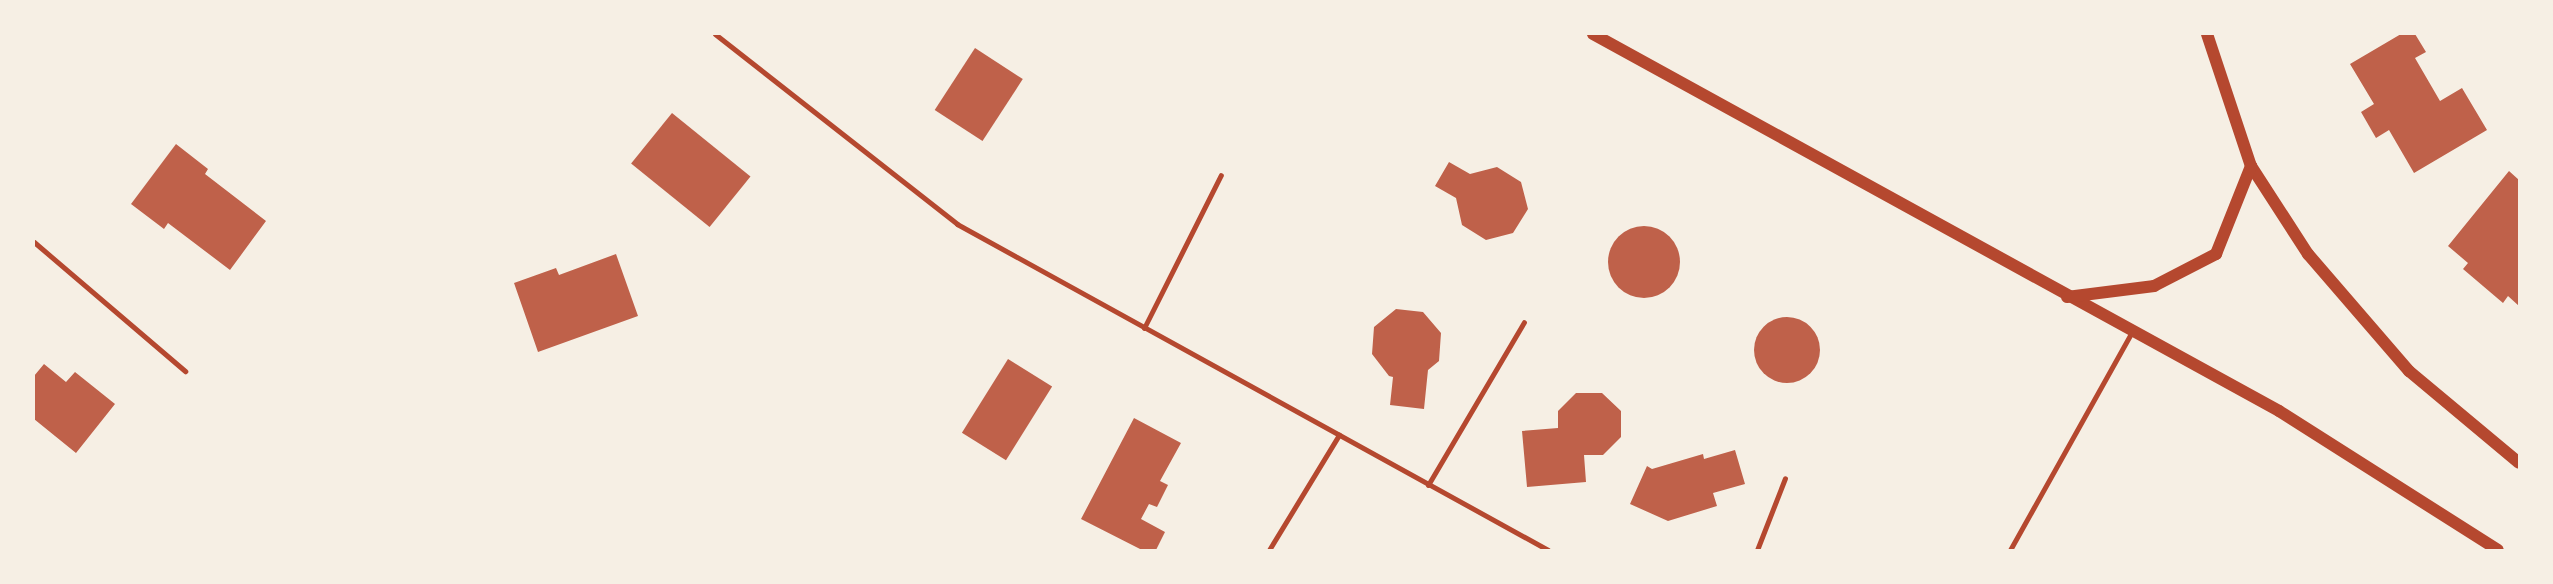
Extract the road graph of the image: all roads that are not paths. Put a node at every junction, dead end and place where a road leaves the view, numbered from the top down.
1 (715, 34) edge
2 (1592, 34) edge
3 (2207, 34) edge
4 (2251, 166) junction
5 (1220, 175) dead end
6 (34, 242) edge
7 (2067, 296) junction
8 (1524, 322) dead end
9 (1144, 328) junction
10 (2132, 332) junction
11 (184, 371) dead end
12 (1339, 435) junction
13 (2519, 463) edge
14 (1785, 478) dead end
15 (1428, 484) junction
16 (1269, 550) edge
17 (1548, 550) edge
18 (1757, 550) edge
19 (2010, 550) edge
20 (2498, 550) edge

1 - 9 street
2 - 7 main road
3 - 4 main road
4 - 7 main road
4 - 13 main road
5 - 9 street
6 - 11 street
7 - 10 main road
8 - 15 street
9 - 12 street
10 - 19 street
10 - 20 main road
12 - 15 street
12 - 16 street
14 - 18 street
15 - 17 street

